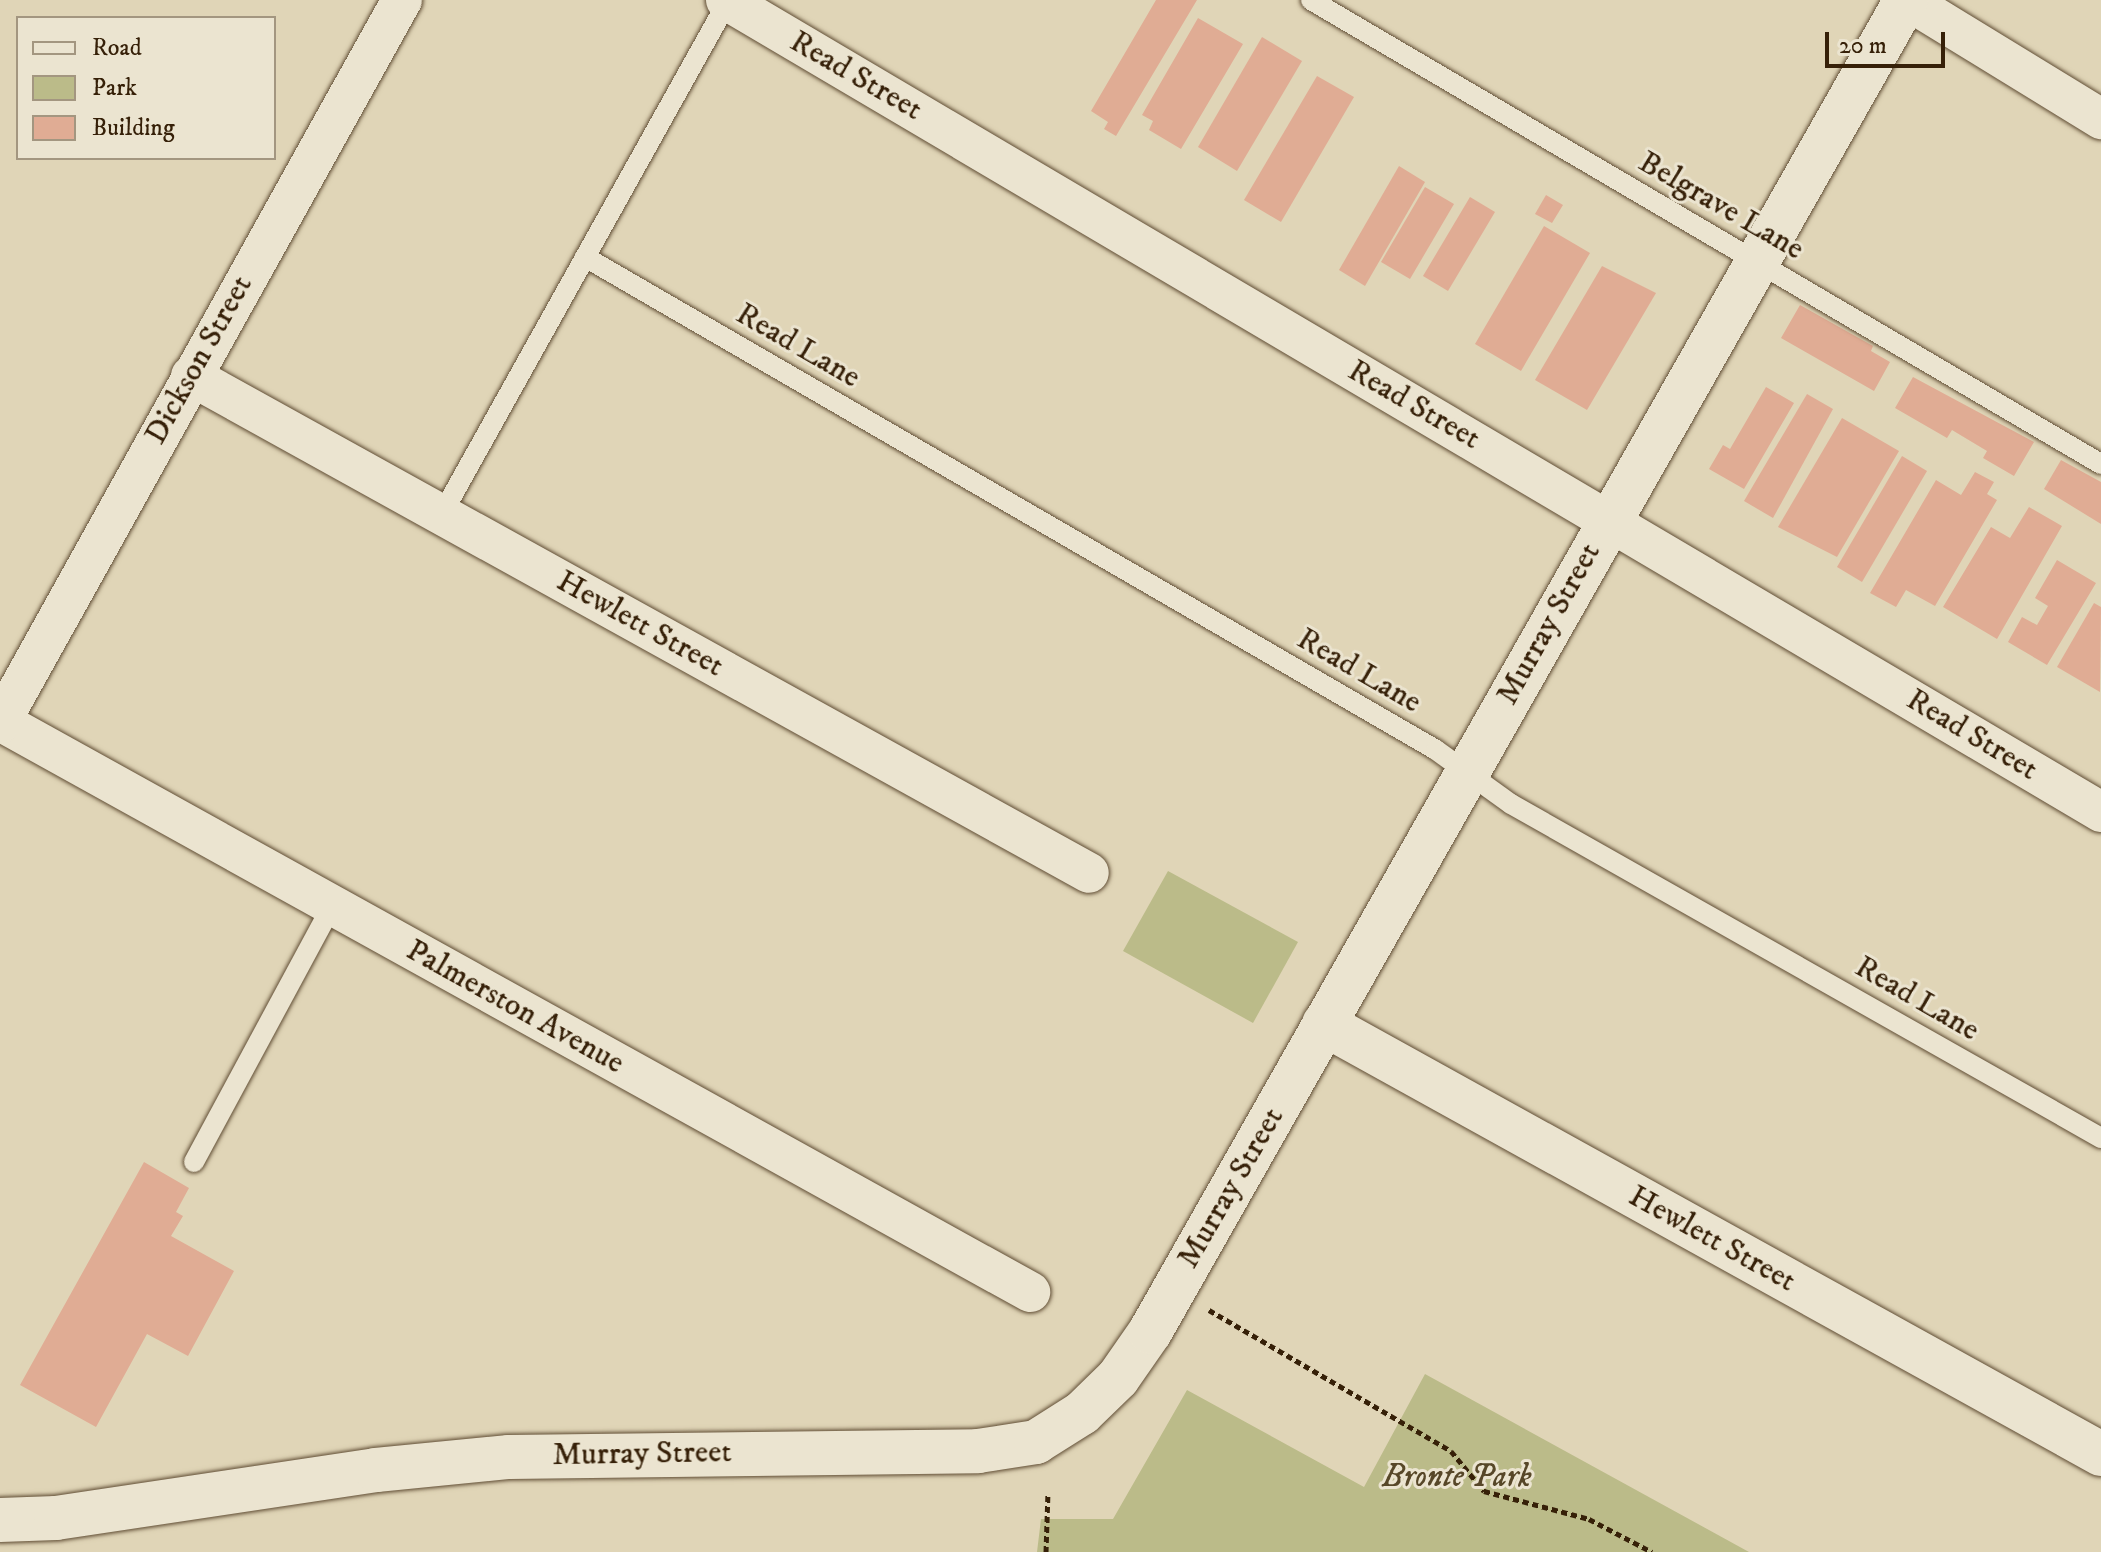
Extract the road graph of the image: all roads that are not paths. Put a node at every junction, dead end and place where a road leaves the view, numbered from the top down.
1 (402, 0) edge
2 (1311, 0) edge
3 (1907, 0) edge
4 (727, 1) edge
5 (2101, 119) edge
6 (585, 257) junction
7 (1756, 262) junction
8 (191, 376) junction
9 (2101, 464) edge
10 (442, 514) junction
11 (1608, 518) junction
12 (0, 722) edge
13 (1466, 772) junction
14 (2101, 812) edge
15 (1089, 873) dead end
16 (332, 906) junction
17 (1324, 1024) junction
18 (2101, 1138) edge
19 (194, 1162) dead end
20 (1030, 1292) dead end
21 (2101, 1454) edge
22 (0, 1520) edge

1 - 8 street, Dickson Street
2 - 7 lane, Belgrave Lane
3 - 5 street
3 - 7 main road, Murray Street
4 - 6 lane
4 - 11 street, Read Street
6 - 10 lane
6 - 13 lane, Read Lane
7 - 9 lane, Belgrave Lane
7 - 11 main road, Murray Street
8 - 10 street, Hewlett Street
8 - 12 street, Dickson Street
10 - 15 street, Hewlett Street
11 - 13 main road, Murray Street
11 - 14 street, Read Street
12 - 16 street, Palmerston Avenue
13 - 17 main road, Murray Street
13 - 18 lane, Read Lane
16 - 19 lane
16 - 20 street, Palmerston Avenue
17 - 21 main road, Hewlett Street
17 - 22 main road, Murray Street

